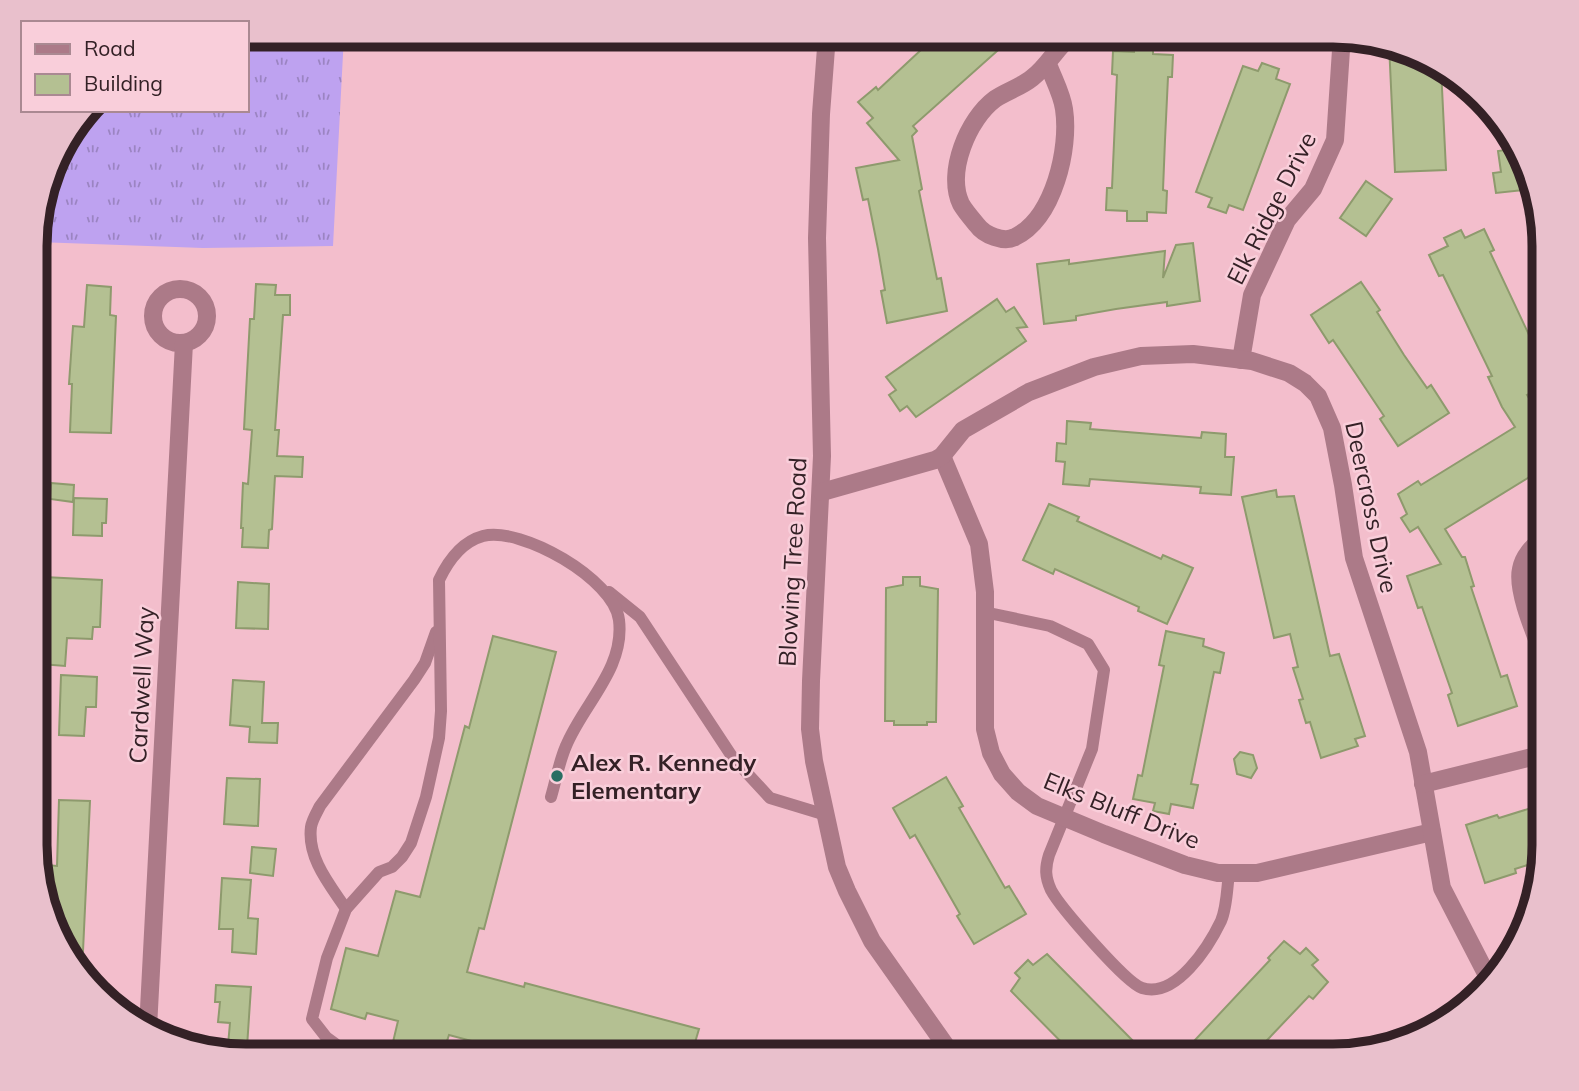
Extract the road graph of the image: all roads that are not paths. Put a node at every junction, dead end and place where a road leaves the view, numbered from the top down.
1 (826, 48) edge
2 (1061, 48) edge
3 (1341, 48) edge
4 (1048, 64) junction
5 (184, 343) dead end
6 (1241, 359) junction
7 (942, 456) junction
8 (822, 492) junction
9 (1531, 549) edge
10 (596, 581) junction
11 (984, 612) junction
12 (1531, 617) edge
13 (440, 621) junction
14 (1531, 757) edge
15 (1423, 784) junction
16 (551, 797) dead end
17 (826, 815) junction
18 (1065, 818) junction
19 (1432, 832) junction
20 (1229, 873) junction
21 (346, 909) junction
22 (1485, 972) edge
23 (149, 1018) edge
24 (334, 1043) edge
25 (944, 1044) edge

1 - 8 street, Blowing Tree Road
2 - 4 street
3 - 6 street, Elk Ridge Drive
4 - 4 street
5 - 23 street, Cardwell Way
6 - 7 street, Deercross Drive
6 - 15 street, Deercross Drive
7 - 8 street
7 - 11 street, Elks Bluff Drive
8 - 17 street, Blowing Tree Road
9 - 12 street
10 - 13 lane
10 - 16 lane
10 - 17 lane
11 - 18 street, Elks Bluff Drive
11 - 18 lane
13 - 21 lane
13 - 21 lane
14 - 15 street
15 - 19 street, Deercross Drive
17 - 25 street, Blowing Tree Road
18 - 20 street, Elks Bluff Drive
18 - 20 lane
19 - 20 street, Elks Bluff Drive
19 - 22 street, Deercross Drive
21 - 24 lane

